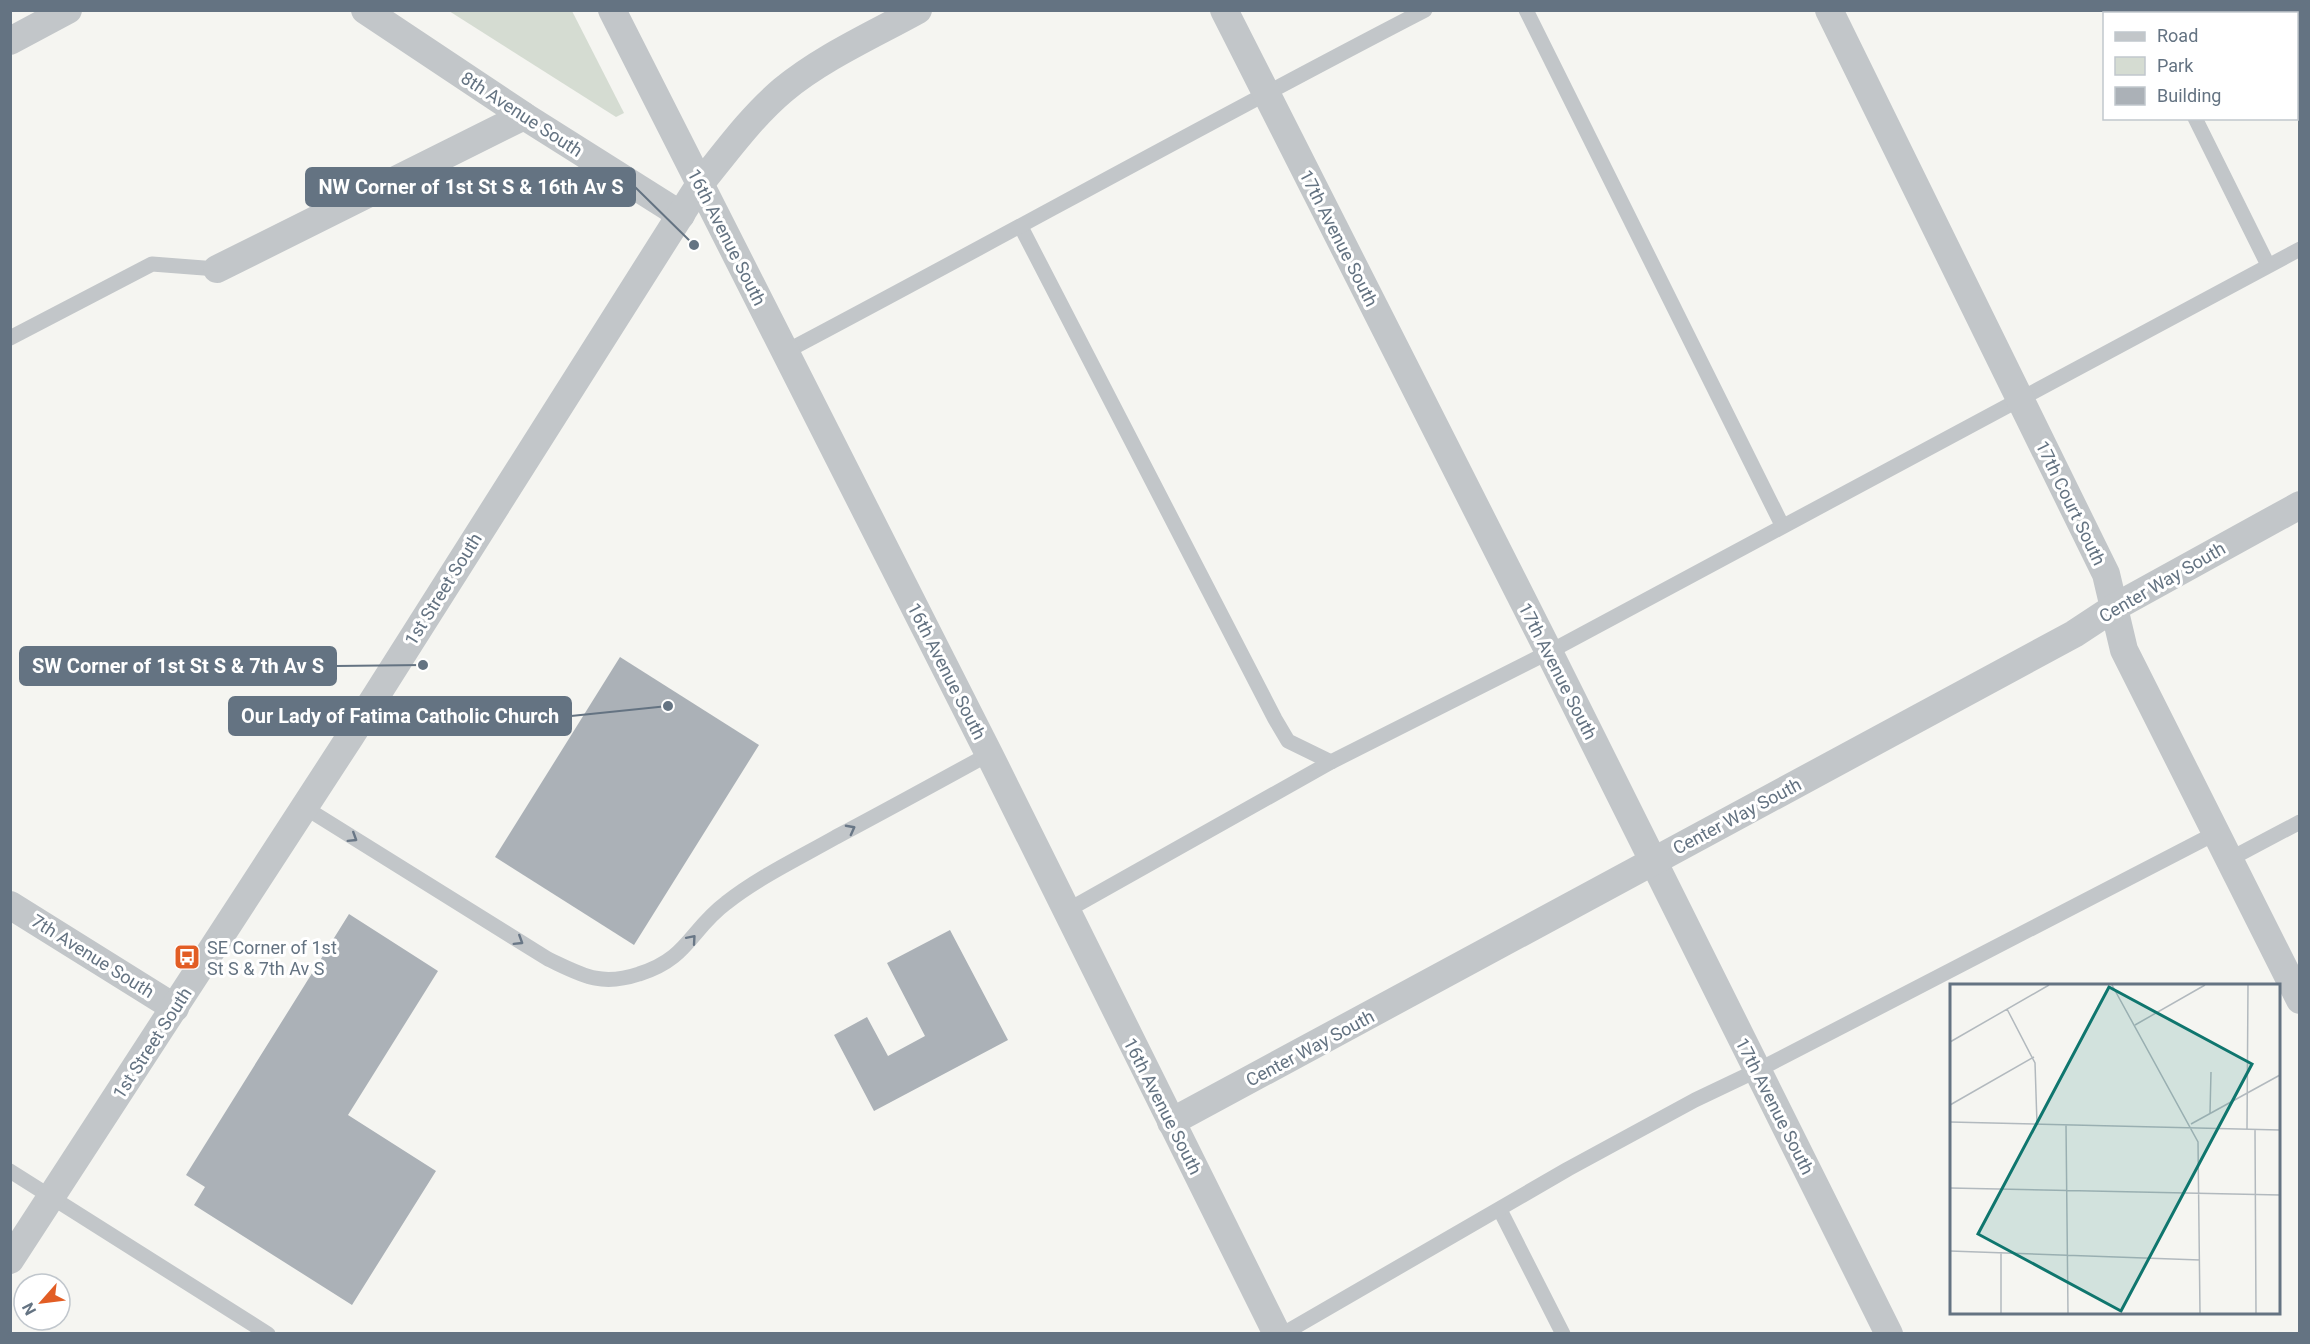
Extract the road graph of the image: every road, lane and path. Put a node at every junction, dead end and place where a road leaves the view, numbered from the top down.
1 (68, 10) edge
2 (365, 10) edge
3 (612, 10) edge
4 (918, 10) edge
5 (1224, 10) edge
6 (1425, 10) edge
7 (1526, 10) edge
8 (1829, 10) edge
9 (10, 41) edge
10 (1265, 93) junction
11 (524, 116) junction
12 (2196, 120) edge
13 (700, 184) junction
14 (681, 215) junction
15 (1021, 227) junction
16 (2300, 249) edge
17 (2268, 265) junction
18 (217, 269) joint
19 (10, 338) edge
20 (785, 352) junction
21 (2019, 399) junction
22 (2300, 505) edge
23 (1782, 525) junction
24 (2115, 607) junction
25 (1549, 652) junction
26 (989, 754) junction
27 (1331, 762) junction
28 (304, 807) junction
29 (2300, 822) edge
30 (2216, 833) junction
31 (2230, 859) junction
32 (1653, 862) junction
33 (10, 905) edge
34 (1066, 911) junction
35 (2300, 1000) edge
36 (175, 1008) junction
37 (1758, 1071) junction
38 (1171, 1122) junction
39 (10, 1171) edge
40 (52, 1197) junction
41 (1500, 1210) junction
42 (10, 1260) edge
43 (268, 1334) edge
44 (1277, 1334) edge
45 (1283, 1334) edge
46 (1563, 1334) edge
47 (1889, 1334) edge

1 - 9 street
2 - 11 street, 8th Avenue South
3 - 13 street, 16th Avenue South
4 - 13 street, 1st Street South
5 - 10 street, 17th Avenue South
6 - 10 lane
7 - 23 lane
8 - 21 street, 17th Court South
10 - 15 lane
10 - 25 street, 17th Avenue South
11 - 14 street, 8th Avenue South
11 - 18 street
12 - 17 lane
13 - 14 street, 1st Street South
13 - 20 street, 16th Avenue South
14 - 28 street, 1st Street South
15 - 20 lane
15 - 27 lane
16 - 17 lane
17 - 21 lane
18 - 19 lane
20 - 26 street, 16th Avenue South
21 - 23 lane
21 - 24 street, 17th Court South
22 - 24 street, Center Way South
23 - 25 lane
24 - 30 street, 17th Court South
24 - 32 street, Center Way South
25 - 27 lane
25 - 32 street, 17th Avenue South
28 -> 26 lane
26 - 34 street, 16th Avenue South
27 - 34 lane
28 - 36 street, 1st Street South
29 - 31 lane
30 - 31 street, 17th Court South
30 - 37 lane
31 - 35 street, 17th Court South
32 - 37 street, 17th Avenue South
32 - 38 street, Center Way South
33 - 36 street, 7th Avenue South
34 - 38 street, 16th Avenue South
36 - 40 street, 1st Street South
37 - 41 lane
37 - 47 street, 17th Avenue South
38 - 44 street, 16th Avenue South
39 - 40 lane
40 - 42 street, 1st Street South
40 - 43 lane
41 - 45 lane
41 - 46 lane

